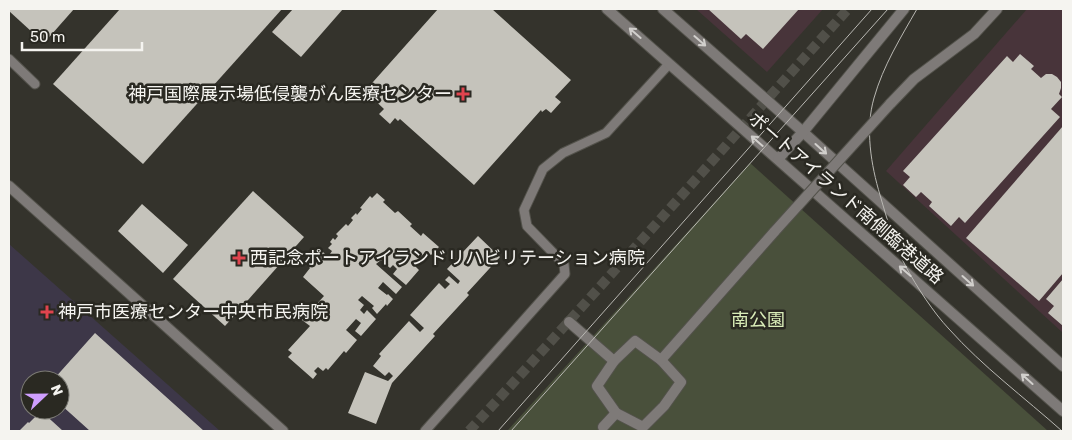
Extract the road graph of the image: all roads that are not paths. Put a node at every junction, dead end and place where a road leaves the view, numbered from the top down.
1 (607, 9) edge
2 (663, 9) edge
3 (904, 9) edge
4 (997, 9) edge
5 (9, 59) edge
6 (669, 64) junction
7 (35, 84) dead end
8 (803, 132) junction
9 (778, 159) junction
10 (9, 186) edge
11 (569, 322) dead end
12 (661, 360) junction
13 (614, 361) junction
14 (1063, 366) edge
15 (1063, 411) edge
16 (616, 413) junction
17 (602, 427) dead end
18 (283, 431) edge
19 (425, 431) edge

6 -> 1 street, ポートアイランド南側臨港道路
2 -> 8 street, ポートアイランド南側臨港道路
3 - 8 street
4 - 12 street, bridge
5 - 7 lane
9 -> 6 street, ポートアイランド南側臨港道路
6 - 19 lane
8 - 9 street
8 -> 14 street, ポートアイランド南側臨港道路
15 -> 9 street, ポートアイランド南側臨港道路
10 - 18 street
11 - 13 street
12 - 13 street
12 - 16 street
13 - 16 street
16 - 17 street

